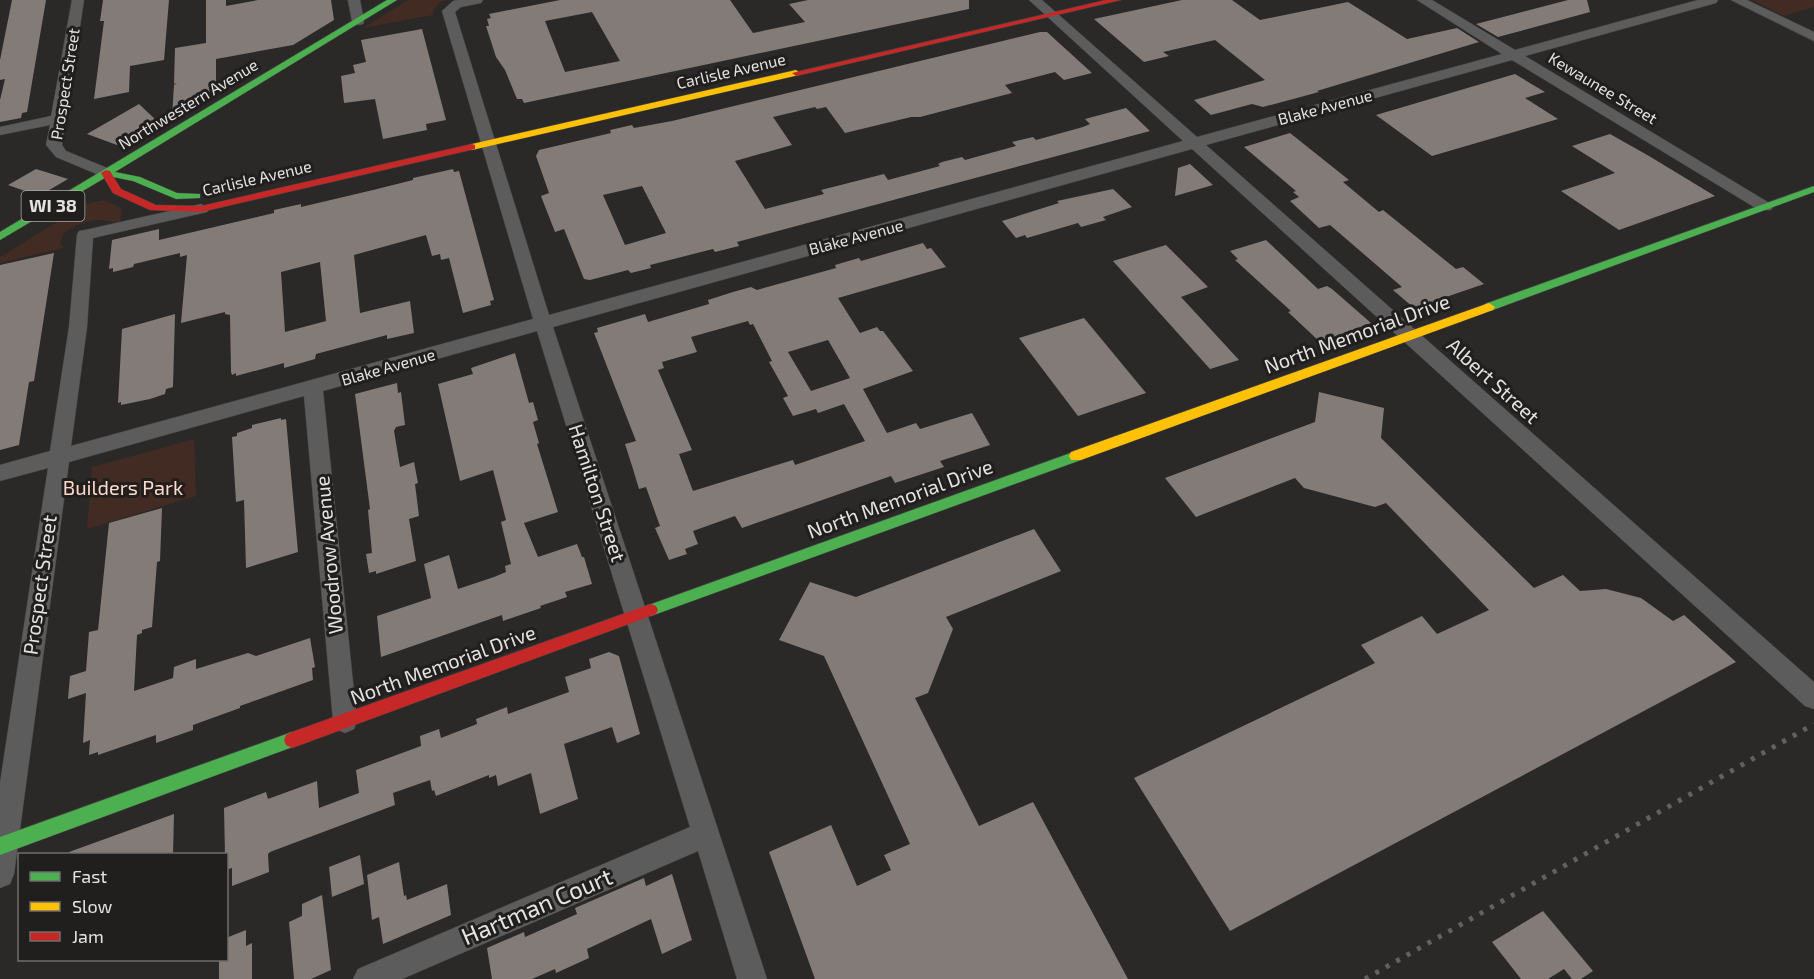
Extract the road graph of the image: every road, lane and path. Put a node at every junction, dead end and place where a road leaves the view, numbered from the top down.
1 (78, 0) edge
2 (354, 0) edge
3 (393, 0) edge
4 (477, 0) edge
5 (1075, 0) edge
6 (1117, 0) edge
7 (1423, 0) edge
8 (1712, 0) edge
9 (1737, 0) edge
10 (1043, 7) edge
11 (358, 21) junction
12 (1814, 37) edge
13 (1514, 55) junction
14 (59, 119) junction
15 (0, 131) edge
16 (488, 137) junction
17 (1194, 144) junction
18 (106, 173) junction
19 (1814, 189) edge
20 (1765, 207) junction
21 (201, 209) junction
22 (0, 237) edge
23 (544, 324) junction
24 (1409, 336) junction
25 (313, 388) junction
26 (58, 457) junction
27 (0, 473) edge
28 (636, 616) junction
29 (1814, 698) edge
30 (345, 721) junction
31 (706, 834) junction
32 (2, 846) edge
33 (0, 874) edge
34 (368, 979) edge
35 (752, 979) edge

1 - 14 street, Prospect Street
2 - 11 street
3 - 11 main road, Northwestern Avenue / WI 38
4 - 16 street, Hamilton Street
5 - 10 main road, Carlisle Avenue
6 - 10 main road, Carlisle Avenue
7 - 13 street, Kewaunee Street
8 - 13 street, Blake Avenue
9 - 12 street
10 - 16 main road, Carlisle Avenue
10 - 17 street, Albert Street
11 - 18 main road, Northwestern Avenue / WI 38
13 - 17 street, Blake Avenue
13 - 20 street, Kewaunee Street
14 - 15 street
14 - 18 street, Prospect Street
16 - 18 main road, Carlisle Avenue
16 - 21 main road, Carlisle Avenue
16 - 23 street, Hamilton Street
17 - 23 street, Blake Avenue
17 - 24 street, Albert Street
18 - 21 main road, Carlisle Avenue
18 - 22 main road, Northwestern Avenue / WI 38
19 - 20 main road, North Memorial Drive
20 - 24 main road, North Memorial Drive
21 - 26 street, Prospect Street
23 - 25 street, Blake Avenue
23 - 28 street, Hamilton Street
24 - 28 main road, North Memorial Drive
24 - 29 street, Albert Street
25 - 26 street, Blake Avenue
25 - 30 street, Woodrow Avenue
26 - 27 street, Blake Avenue
26 - 32 street, Prospect Street
28 - 30 main road, North Memorial Drive
28 - 31 street, Hamilton Street
30 - 32 main road, North Memorial Drive
31 - 34 street, Hartman Court
31 - 35 street, Hamilton Street
32 - 33 street, Prospect Street

